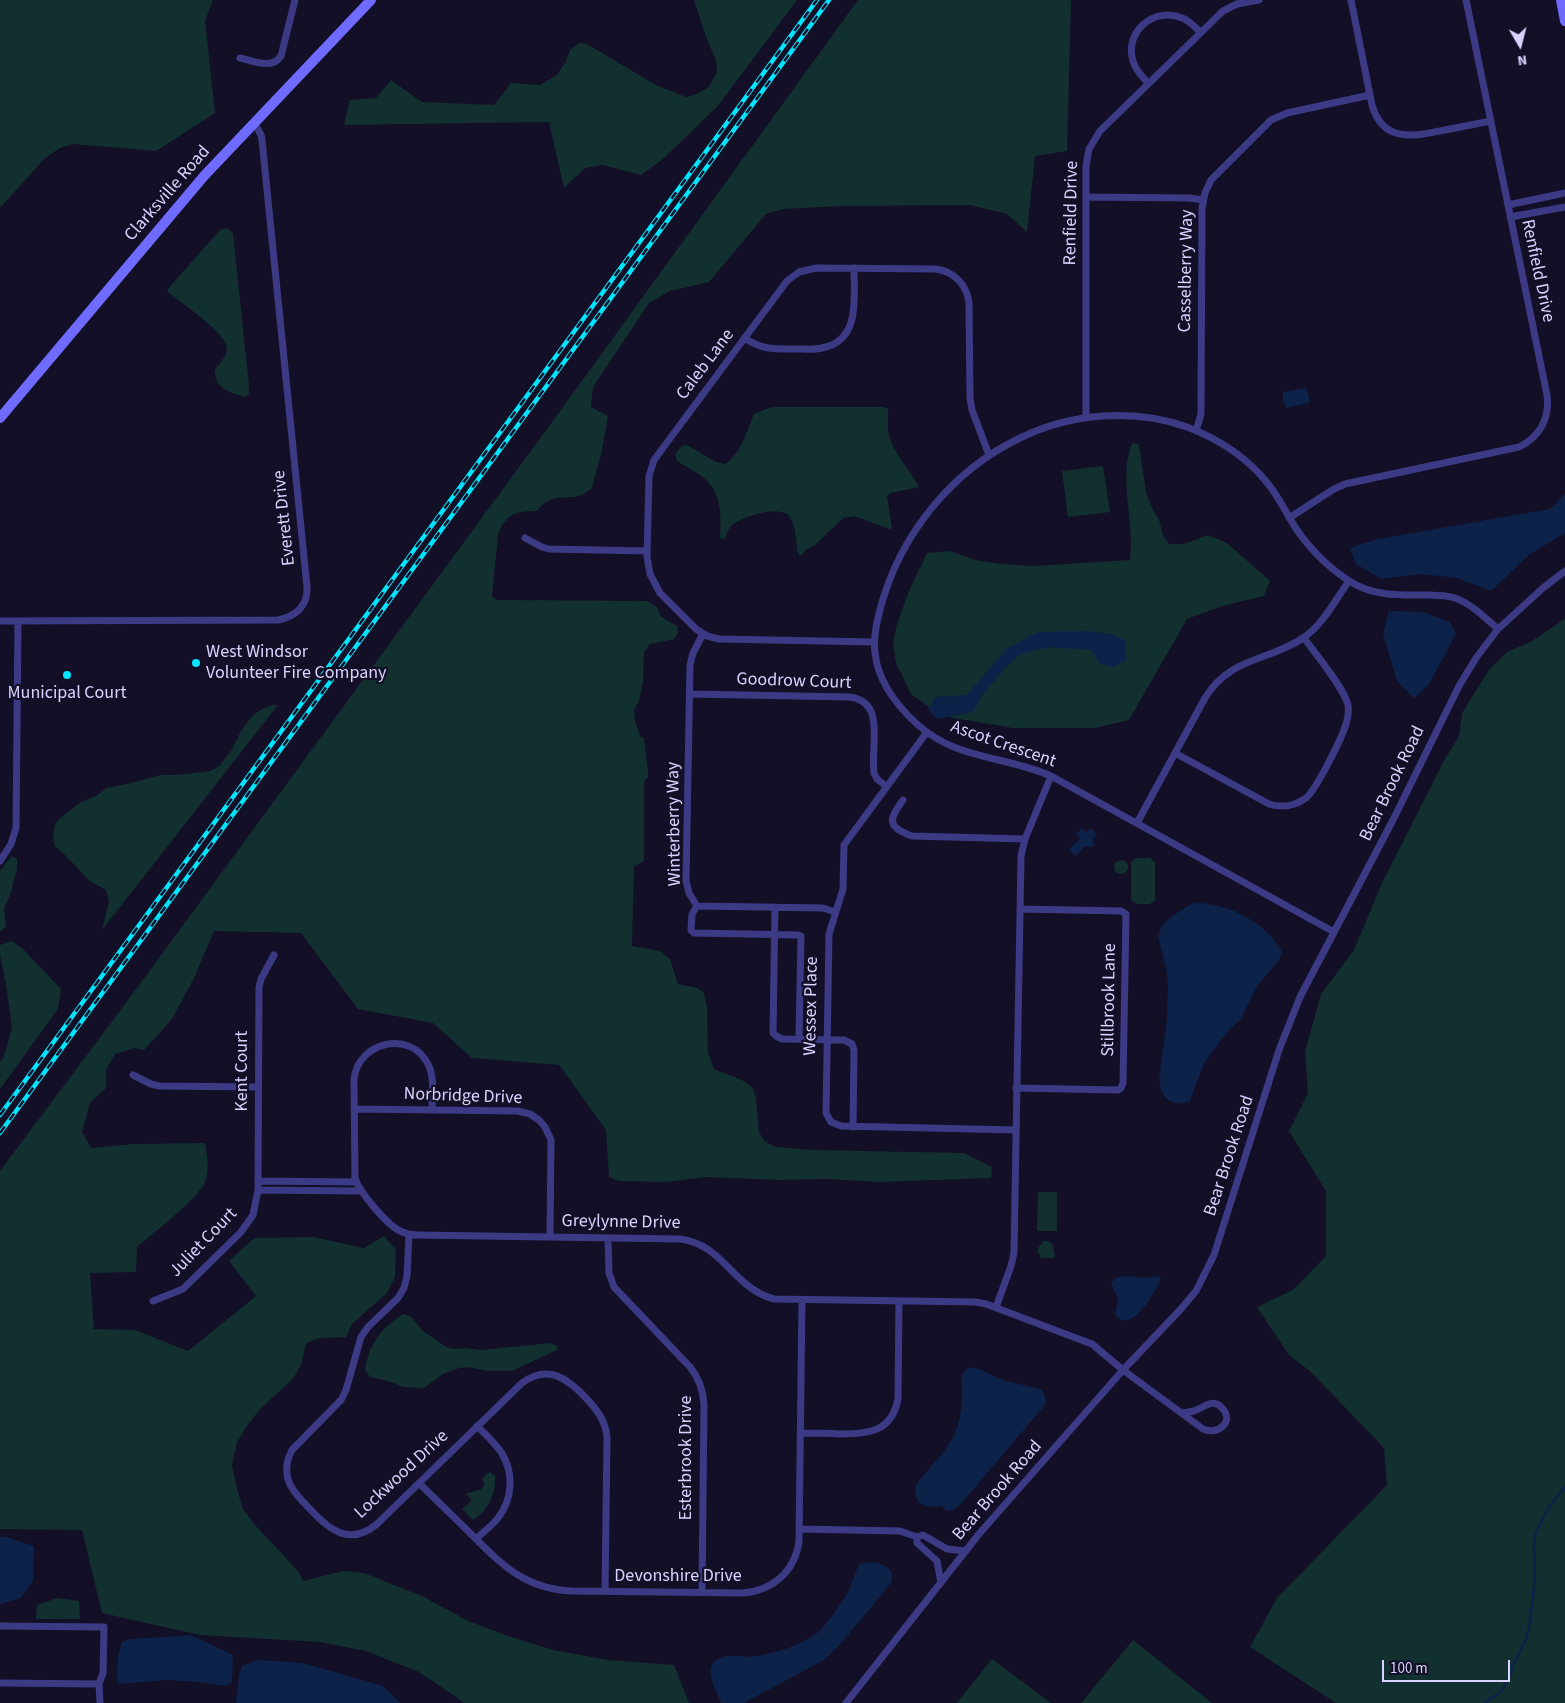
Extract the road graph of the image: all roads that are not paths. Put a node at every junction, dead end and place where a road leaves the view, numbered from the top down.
1 (295, 0) edge
2 (371, 0) edge
3 (1259, 0) edge
4 (1351, 0) edge
5 (1466, 0) edge
6 (1561, 0) edge
7 (1565, 21) edge
8 (1200, 32) junction
9 (240, 58) dead end
10 (1148, 83) junction
11 (1370, 95) junction
12 (1491, 121) junction
13 (254, 122) junction
14 (1565, 193) edge
15 (1086, 197) junction
16 (1203, 200) junction
17 (1508, 205) junction
18 (1565, 206) edge
19 (1510, 217) junction
20 (854, 268) junction
21 (744, 338) junction
22 (0, 418) edge
23 (1086, 418) junction
24 (1196, 431) junction
25 (989, 455) junction
26 (1290, 518) junction
27 (525, 538) dead end
28 (647, 551) junction
29 (1565, 571) edge
30 (1349, 581) junction
31 (0, 621) edge
32 (18, 622) junction
33 (1498, 629) junction
34 (703, 634) junction
35 (1304, 638) junction
36 (874, 642) junction
37 (690, 694) junction
38 (927, 732) junction
39 (1175, 753) junction
40 (1051, 776) junction
41 (886, 786) junction
42 (903, 800) dead end
43 (1137, 823) junction
44 (1025, 839) junction
45 (0, 861) edge
46 (697, 906) junction
47 (775, 908) junction
48 (1020, 909) junction
49 (835, 912) junction
50 (1334, 932) junction
51 (774, 934) junction
52 (274, 955) dead end
53 (799, 1039) junction
54 (827, 1040) junction
55 (133, 1075) dead end
56 (258, 1087) junction
57 (1016, 1088) junction
58 (354, 1109) junction
59 (432, 1110) junction
60 (853, 1127) junction
61 (1016, 1130) junction
62 (258, 1181) junction
63 (356, 1182) junction
64 (258, 1190) junction
65 (361, 1191) junction
66 (409, 1234) junction
67 (550, 1237) junction
68 (608, 1238) junction
69 (802, 1300) junction
70 (153, 1301) dead end
71 (899, 1301) junction
72 (996, 1307) junction
73 (1123, 1370) junction
74 (1182, 1413) junction
75 (477, 1426) junction
76 (801, 1433) junction
77 (419, 1483) junction
78 (800, 1529) junction
79 (917, 1537) junction
80 (476, 1539) junction
81 (966, 1551) junction
82 (941, 1583) junction
83 (605, 1591) junction
84 (702, 1592) junction
85 (0, 1626) edge
86 (0, 1683) edge
87 (100, 1684) junction
88 (100, 1703) edge
89 (846, 1703) edge

1 - 9 street
2 - 13 street, Clarksville Road
3 - 8 street, Renfield Drive
4 - 11 street
5 - 12 street, Renfield Drive
6 - 7 street
8 - 10 street, Renfield Drive
8 - 10 street
10 - 15 street, Renfield Drive
11 - 12 street
11 - 16 street, Casselberry Way
12 - 17 street, Renfield Drive
13 - 22 street, Clarksville Road
13 - 32 street, Everett Drive
14 - 17 street
15 - 16 street
15 - 23 street, Renfield Drive
16 - 24 street, Casselberry Way
17 - 19 street, Renfield Drive
18 - 19 street
19 - 26 street, Renfield Drive
20 - 21 street, Caleb Lane
20 - 21 street
20 - 25 street, Caleb Lane
21 - 28 street, Caleb Lane
23 - 24 street, Ascot Crescent
23 - 25 street, Ascot Crescent
24 - 26 street, Ascot Crescent
25 - 36 street, Ascot Crescent
26 - 30 street, Ascot Crescent
27 - 28 street
28 - 34 street, Caleb Lane
29 - 33 street, Bear Brook Road
30 - 33 street, Ascot Crescent
30 - 35 street
31 - 32 street, Everett Drive
32 - 45 street
33 - 50 street, Bear Brook Road
34 - 36 street
34 - 37 street, Winterberry Way
35 - 39 street
35 - 39 street
36 - 38 street, Ascot Crescent
37 - 41 street, Goodrow Court
37 - 46 street, Winterberry Way
38 - 40 street, Ascot Crescent
38 - 41 street, Wessex Place
39 - 43 street
40 - 43 street, Ascot Crescent
40 - 44 street
41 - 49 street, Wessex Place
42 - 44 street
43 - 50 street, Ascot Crescent
44 - 48 street
46 - 47 street, Winterberry Way
46 - 51 street
47 - 49 street, Winterberry Way
47 - 51 street
48 - 57 street
48 - 57 street, Stillbrook Lane
49 - 54 street, Wessex Place
50 - 73 street, Bear Brook Road
51 - 53 street
51 - 53 street
52 - 56 street, Kent Court
53 - 54 street
54 - 60 street, Wessex Place
54 - 60 street
55 - 56 street
56 - 62 street, Kent Court
57 - 61 street
58 - 59 street, Norbridge Drive
58 - 59 street, Greylynne Drive
58 - 63 street, Greylynne Drive
59 - 67 street, Norbridge Drive
60 - 61 street, Wessex Place
61 - 72 street
62 - 63 street
62 - 64 street, Kent Court
63 - 65 street, Greylynne Drive
64 - 65 street
64 - 70 street, Juliet Court
65 - 66 street, Greylynne Drive
66 - 67 street, Greylynne Drive
66 - 77 street, Lockwood Drive
67 - 68 street, Greylynne Drive
68 - 69 street, Greylynne Drive
68 - 84 street, Esterbrook Drive
69 - 71 street, Greylynne Drive
69 - 76 street, Devonshire Drive
71 - 72 street, Greylynne Drive
71 - 76 street
72 - 73 street, Greylynne Drive
73 - 74 street, Greylynne Drive
73 - 81 street, Bear Brook Road
74 - 74 street, Greylynne Drive
75 - 77 street, Lockwood Drive
75 - 80 street
75 - 83 street, Lockwood Drive
76 - 78 street, Devonshire Drive
77 - 80 street, Devonshire Drive
78 - 79 street
78 - 84 street, Devonshire Drive
79 - 81 street
79 - 82 street
80 - 83 street, Devonshire Drive
81 - 82 street, Bear Brook Road
82 - 89 street, Bear Brook Road
83 - 84 street, Devonshire Drive
85 - 87 street
86 - 87 street
87 - 88 street

